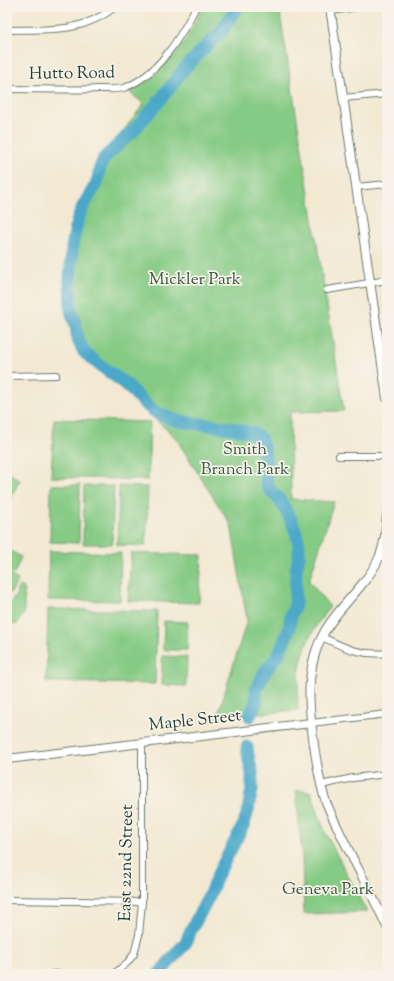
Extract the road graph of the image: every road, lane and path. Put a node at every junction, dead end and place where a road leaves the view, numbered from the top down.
1 (116, 7) edge
2 (196, 7) edge
3 (357, 7) edge
4 (331, 9) edge
5 (7, 30) edge
6 (7, 89) edge
7 (387, 94) edge
8 (343, 98) junction
9 (387, 184) edge
10 (356, 187) junction
11 (387, 280) edge
12 (371, 283) junction
13 (327, 290) dead end
14 (385, 366) edge
15 (56, 375) dead end
16 (7, 376) edge
17 (387, 398) edge
18 (339, 456) dead end
19 (387, 456) edge
20 (387, 514) edge
21 (385, 546) edge
22 (322, 637) junction
23 (387, 653) edge
24 (387, 714) edge
25 (311, 723) junction
26 (142, 742) junction
27 (7, 758) edge
28 (387, 774) edge
29 (321, 785) junction
30 (7, 900) edge
31 (142, 902) junction
32 (387, 927) edge
33 (53, 974) edge
34 (73, 974) edge
35 (114, 974) edge

1 - 5 street
2 - 6 street, Hutto Road
3 - 4 street
4 - 8 street
7 - 8 street
8 - 10 street
9 - 10 street
10 - 12 street
11 - 12 street
12 - 13 street
12 - 14 street
14 - 17 street
15 - 16 street
18 - 19 street
20 - 21 street
21 - 22 street
22 - 23 street
22 - 25 street
24 - 25 street, Maple Street
25 - 26 street, Maple Street
25 - 29 street
26 - 27 street, Maple Street
26 - 31 street, East 22nd Street
28 - 29 street
29 - 32 street
30 - 31 street
31 - 35 street, East 22nd Street
33 - 34 street

